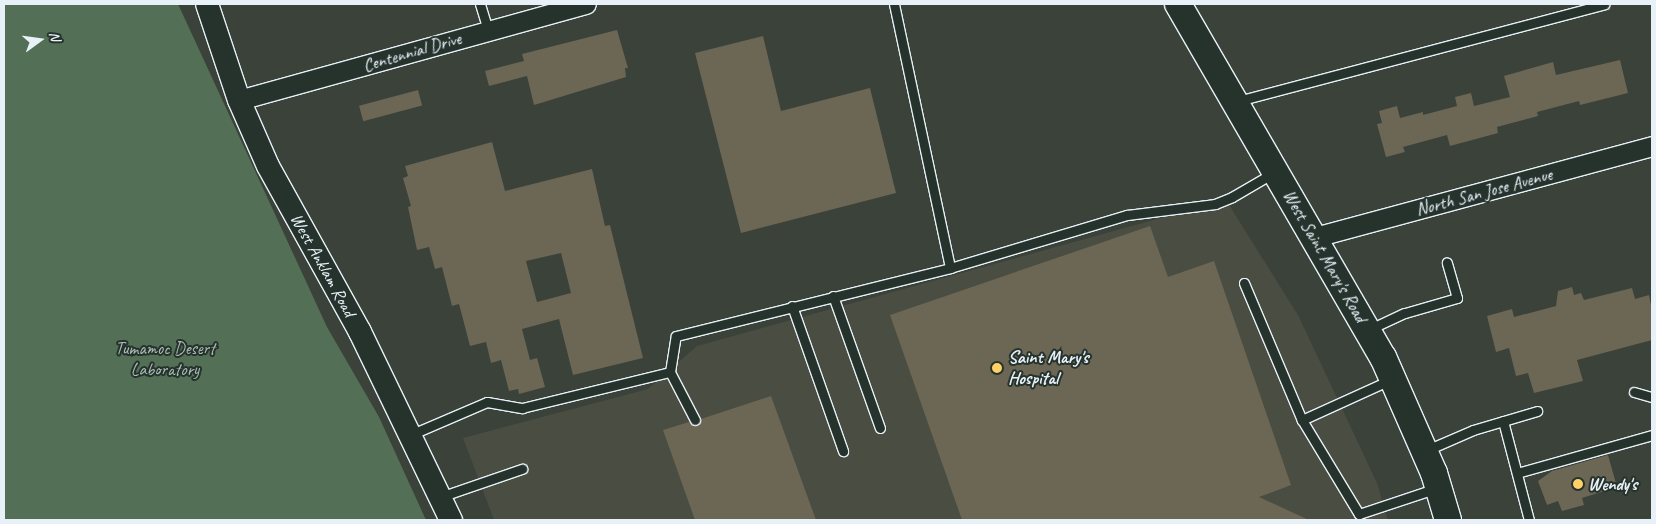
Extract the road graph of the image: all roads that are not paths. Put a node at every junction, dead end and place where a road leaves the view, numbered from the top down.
1 (207, 4) edge
2 (480, 4) edge
3 (586, 4) edge
4 (894, 4) edge
5 (1178, 4) edge
6 (1604, 4) edge
7 (488, 31) junction
8 (239, 100) junction
9 (1235, 101) junction
10 (1652, 146) edge
11 (1275, 171) junction
12 (1315, 237) junction
13 (1447, 262) dead end
14 (950, 268) junction
15 (1244, 283) dead end
16 (833, 296) junction
17 (792, 306) junction
18 (1368, 330) junction
19 (670, 372) junction
20 (1393, 379) junction
21 (1634, 392) dead end
22 (1652, 397) edge
23 (1537, 411) dead end
24 (695, 420) dead end
25 (1302, 420) junction
26 (1503, 421) junction
27 (880, 428) dead end
28 (410, 435) junction
29 (1652, 435) edge
30 (842, 451) dead end
31 (1424, 451) junction
32 (522, 469) dead end
33 (1517, 473) junction
34 (1438, 488) junction
35 (440, 498) junction
36 (451, 520) edge
37 (1448, 520) edge
38 (1529, 520) edge

1 - 8 street, West Anklam Road
2 - 7 lane
3 - 7 street, Centennial Drive
4 - 14 lane
5 - 9 main road, West Saint Mary's Road
6 - 9 lane
7 - 8 street, Centennial Drive
8 - 28 street, West Anklam Road
9 - 11 main road, West Saint Mary's Road
10 - 12 street, North San Jose Avenue
11 - 12 main road, West Saint Mary's Road
11 - 14 lane
12 - 18 main road, West Saint Mary's Road
13 - 18 lane
14 - 16 lane
15 - 25 lane
16 - 17 lane
16 - 27 lane
17 - 19 lane
17 - 30 lane
18 - 20 main road, West Saint Mary's Road
19 - 24 lane
19 - 28 lane
20 - 25 lane
20 - 31 main road, West Saint Mary's Road
21 - 22 lane
23 - 26 lane
25 - 34 lane
26 - 31 lane
26 - 33 lane
28 - 35 street, West Anklam Road
29 - 33 lane
31 - 34 main road, West Saint Mary's Road
32 - 35 lane
33 - 38 lane
34 - 37 main road, West Saint Mary's Road
35 - 36 street, West Anklam Road

